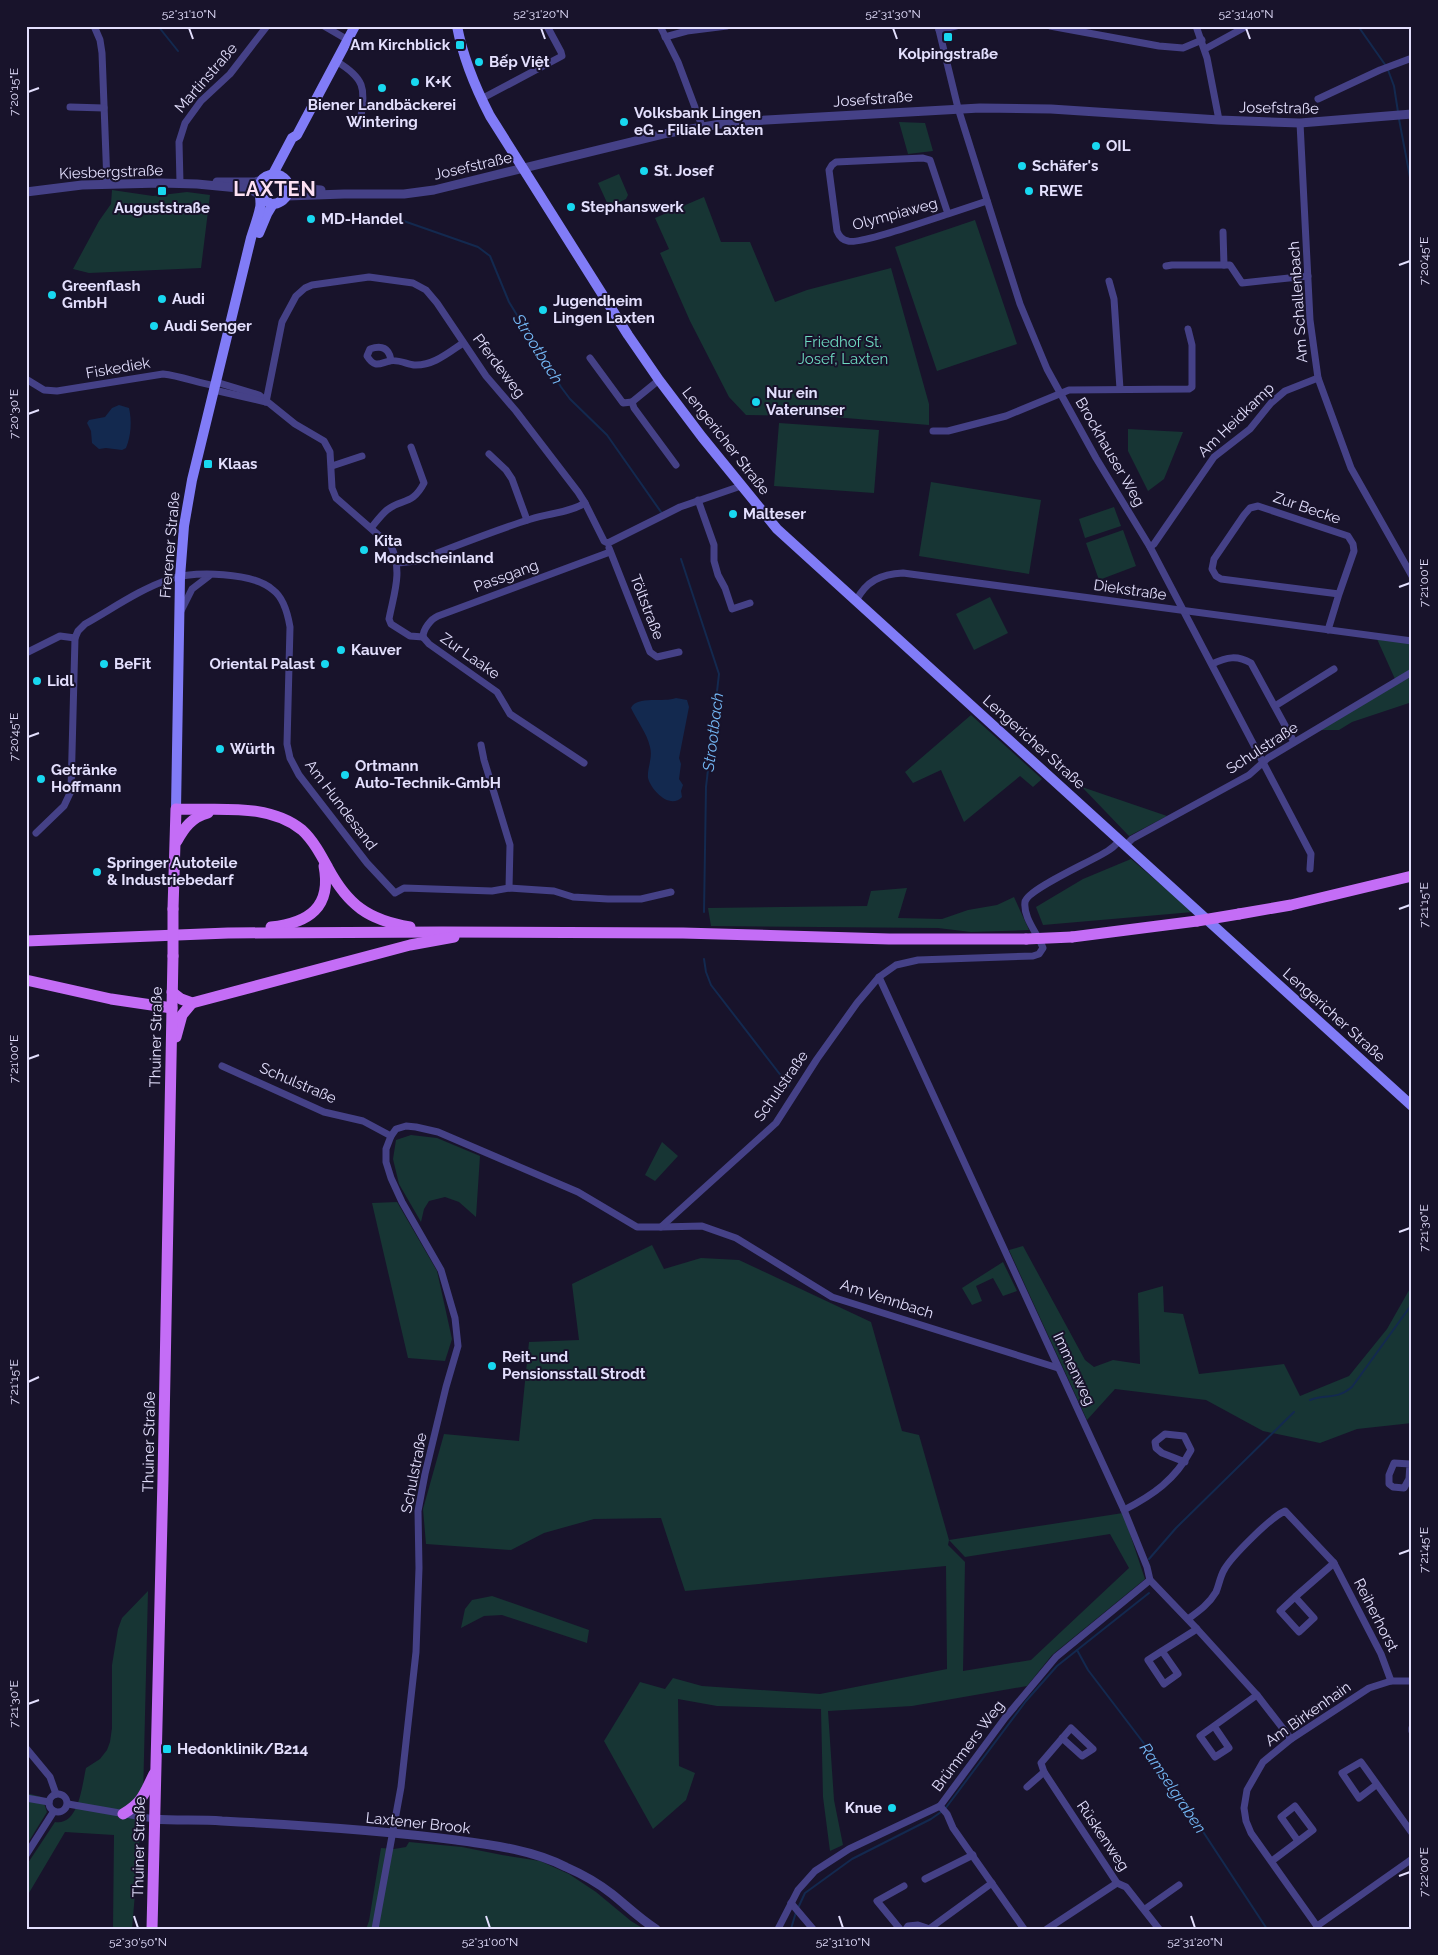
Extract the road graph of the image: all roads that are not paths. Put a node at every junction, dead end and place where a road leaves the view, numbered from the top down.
1 (94, 26) edge
2 (267, 26) edge
3 (324, 26) edge
4 (355, 26) edge
5 (457, 26) edge
6 (547, 26) edge
7 (660, 26) edge
8 (727, 26) edge
9 (956, 26) edge
10 (1050, 26) edge
11 (1196, 26) edge
12 (1247, 26) edge
13 (938, 28) edge
14 (665, 37) junction
15 (348, 40) junction
16 (1202, 40) junction
17 (1204, 49) junction
18 (1412, 58) edge
19 (336, 61) junction
20 (481, 98) junction
21 (1318, 100) dead end
22 (70, 107) dead end
23 (104, 108) junction
24 (958, 108) junction
25 (1408, 115) edge
26 (1219, 120) junction
27 (1300, 123) junction
28 (360, 125) dead end
29 (702, 126) junction
30 (523, 169) junction
31 (281, 179) junction
32 (262, 180) junction
33 (107, 183) junction
34 (180, 183) junction
35 (197, 184) junction
36 (26, 192) edge
37 (344, 194) junction
38 (260, 195) junction
39 (287, 196) junction
40 (987, 201) junction
41 (273, 204) junction
42 (948, 214) junction
43 (1223, 232) dead end
44 (246, 261) junction
45 (1224, 265) junction
46 (1166, 266) dead end
47 (1308, 276) junction
48 (1108, 281) dead end
49 (1188, 329) dead end
50 (463, 344) junction
51 (590, 358) dead end
52 (391, 360) dead end
53 (1318, 378) junction
54 (26, 379) edge
55 (659, 380) junction
56 (216, 386) junction
57 (1120, 389) junction
58 (1061, 395) junction
59 (266, 402) junction
60 (632, 402) junction
61 (933, 431) dead end
62 (411, 447) dead end
63 (490, 454) dead end
64 (362, 456) dead end
65 (676, 465) dead end
66 (332, 466) junction
67 (741, 486) junction
68 (698, 500) junction
69 (585, 503) junction
70 (527, 520) junction
71 (371, 528) junction
72 (608, 543) junction
73 (1150, 547) junction
74 (610, 552) junction
75 (398, 563) junction
76 (210, 576) junction
77 (1412, 576) edge
78 (180, 577) junction
79 (1338, 594) junction
80 (856, 601) junction
81 (750, 603) dead end
82 (1184, 611) junction
83 (179, 616) junction
84 (1328, 630) junction
85 (423, 637) junction
86 (76, 638) junction
87 (1412, 641) edge
88 (679, 652) dead end
89 (26, 653) edge
90 (1212, 664) junction
91 (1334, 669) dead end
92 (1412, 672) edge
93 (1275, 706) junction
94 (1294, 742) junction
95 (481, 745) dead end
96 (1264, 762) junction
97 (584, 763) dead end
98 (176, 810) junction
99 (216, 810) junction
100 (36, 833) dead end
101 (1123, 842) junction
102 (175, 845) junction
103 (323, 859) junction
104 (1310, 869) dead end
105 (1412, 876) edge
106 (508, 888) junction
107 (671, 892) dead end
108 (442, 932) junction
109 (489, 932) junction
110 (228, 933) junction
111 (26, 941) edge
112 (879, 977) junction
113 (26, 980) edge
114 (172, 992) junction
115 (192, 1003) junction
116 (172, 1008) junction
117 (172, 1048) junction
118 (222, 1066) dead end
119 (1412, 1106) edge
120 (391, 1136) junction
121 (661, 1227) junction
122 (1058, 1368) junction
123 (1185, 1462) junction
124 (1124, 1510) junction
125 (1334, 1563) junction
126 (1150, 1580) junction
127 (1295, 1597) junction
128 (1188, 1620) junction
129 (1197, 1628) junction
130 (1162, 1650) junction
131 (1391, 1681) junction
132 (1412, 1681) edge
133 (1257, 1695) junction
134 (1214, 1726) dead end
135 (1062, 1738) dead end
136 (1291, 1739) junction
137 (26, 1748) edge
138 (156, 1770) junction
139 (1044, 1772) junction
140 (1376, 1785) junction
141 (1026, 1787) dead end
142 (56, 1794) junction
143 (26, 1798) edge
144 (49, 1802) junction
145 (68, 1804) junction
146 (940, 1807) junction
147 (54, 1811) junction
148 (123, 1814) junction
149 (154, 1819) junction
150 (392, 1833) junction
151 (1412, 1833) edge
152 (1298, 1841) junction
153 (26, 1855) edge
154 (973, 1856) junction
155 (1412, 1859) edge
156 (1272, 1861) junction
157 (924, 1879) dead end
158 (992, 1883) junction
159 (1117, 1883) junction
160 (1178, 1884) dead end
161 (904, 1886) dead end
162 (792, 1905) junction
163 (1145, 1910) junction
164 (1318, 1927) edge
165 (152, 1929) edge
166 (375, 1929) edge
167 (656, 1929) edge
168 (778, 1929) edge
169 (813, 1929) edge
170 (900, 1929) edge
171 (906, 1929) edge
172 (930, 1929) edge
173 (1024, 1929) edge
174 (1047, 1929) edge
175 (1159, 1929) edge

1 - 23 street
2 - 34 street, Martinstraße
3 - 15 street
4 - 15 main road
5 - 20 main road, Lengericher Straße
6 - 20 street
7 - 14 street
8 - 14 street
9 - 13 street
10 - 16 street
11 - 16 street
12 - 17 street
13 - 24 street, Brockhauser Weg
14 - 29 street
15 - 19 main road
16 - 17 street
17 - 26 street
18 - 21 street
19 - 28 street
19 - 31 main road
20 - 30 main road, Lengericher Straße
22 - 23 street
23 - 33 street
24 - 26 street, Josefstraße
24 - 29 street, Josefstraße
24 - 40 street, Brockhauser Weg
25 - 27 street, Josefstraße
26 - 27 street, Josefstraße
27 - 47 street, Am Schallenbach
29 - 30 street, Josefstraße
30 - 37 street, Josefstraße
30 - 55 main road, Lengericher Straße
31 - 32 main road
31 - 37 street, Josefstraße
31 - 39 main road
32 - 35 street, Kiesbergstraße
32 - 38 main road
33 - 34 street, Kiesbergstraße
33 - 36 street, Kiesbergstraße
34 - 35 street, Kiesbergstraße
35 - 38 street, Kiesbergstraße
37 - 39 street, Josefstraße
38 - 41 main road
38 - 44 main road, Frerener Straße
39 - 41 main road
40 - 42 street, Olympiaweg
40 - 58 street, Brockhauser Weg
41 - 44 main road, Frerener Straße
42 - 42 street, Olympiaweg
43 - 45 street
44 - 56 main road, Frerener Straße
45 - 46 street
45 - 47 street
47 - 53 street, Am Schallenbach
48 - 57 street
49 - 57 street
50 - 52 street
50 - 59 street, Pferdeweg
50 - 69 street, Pferdeweg
51 - 60 street
53 - 73 street, Am Heidkamp
53 - 77 street, Am Schallenbach
54 - 56 street, Fiskediek
55 - 60 street
55 - 67 main road, Lengericher Straße
56 - 59 street
56 - 78 main road, Frerener Straße
57 - 58 street
58 - 61 street
58 - 73 street, Brockhauser Weg
59 - 66 street
60 - 65 street
62 - 71 street
63 - 70 street
64 - 66 street
66 - 71 street
67 - 68 street
67 - 80 main road, Lengericher Straße
68 - 72 street
68 - 81 street
69 - 70 street
69 - 72 street, Pferdeweg
70 - 75 street
71 - 75 street
72 - 74 street, Töltstraße
73 - 82 street, Brockhauser Weg
74 - 85 street, Passgang
74 - 88 street, Töltstraße
75 - 85 street, Zur Laake
76 - 78 street, Am Hundesand
76 - 83 street
76 - 106 street, Am Hundesand
78 - 83 main road, Frerener Straße
78 - 86 street, Am Hundesand
79 - 79 street, Zur Becke
79 - 84 street, Zur Becke
80 - 82 street, Diekstraße
80 - 101 main road, Lengericher Straße
82 - 84 street, Diekstraße
82 - 90 street, Brockhauser Weg
83 - 98 main road, Frerener Straße
84 - 87 street, Diekstraße
85 - 97 street, Zur Laake
86 - 89 street
86 - 100 street
90 - 93 street
90 - 96 street, Brockhauser Weg
91 - 93 street
92 - 94 street, Schulstraße
93 - 94 street
94 - 96 street, Schulstraße
95 - 106 street
96 - 101 street, Schulstraße
96 - 104 street, Brockhauser Weg
98 - 99 main road
98 - 102 main road, Thuiner Straße
99 - 102 main road
99 - 103 main road
101 - 112 street, Schulstraße
101 - 119 main road, Lengericher Straße
102 - 114 main road, Thuiner Straße, bridge
103 - 108 main road
103 - 110 main road
105 - 109 main road, bridge
106 - 107 street, Am Hundesand
108 - 109 main road
108 - 110 main road
109 - 115 main road
110 - 111 main road
112 - 121 street, Schulstraße
112 - 122 street, Immenweg
113 - 116 main road
114 - 115 main road
114 - 116 main road, Thuiner Straße
115 - 117 main road
116 - 117 main road, Thuiner Straße
117 - 138 main road, Thuiner Straße
118 - 120 street, Schulstraße
120 - 121 street
120 - 150 street, Schulstraße
121 - 122 street, Am Vennbach
122 - 124 street, Immenweg
123 - 123 street
123 - 124 street
124 - 126 street, Immenweg
125 - 127 street
125 - 128 street, Reiherhorst
125 - 131 street, Reiherhorst
126 - 128 street, Immenweg
126 - 146 street, Brümmers Weg
127 - 127 street
128 - 129 street, Immenweg
129 - 130 street
129 - 133 street, Immenweg
130 - 130 street
131 - 132 street, Am Birkenhain
131 - 136 street, Am Birkenhain
133 - 134 street
133 - 136 street, Immenweg
135 - 139 street
136 - 156 street, Am Birkenhain
137 - 142 street
138 - 148 main road
138 - 149 main road, Thuiner Straße
139 - 141 street
139 - 159 street, Rüskenweg
140 - 140 street
140 - 151 street
142 - 144 street
142 - 145 street
143 - 144 street
144 - 147 street
145 - 147 street
145 - 148 street
146 - 154 street
146 - 162 street, Brümmers Weg
147 - 153 street
148 - 149 street
149 - 150 street, Laxtener Brook
149 - 165 main road, Thuiner Straße
150 - 166 street, Schulstraße
150 - 167 street, Laxtener Brook
152 - 152 street
152 - 156 street
154 - 157 street
154 - 158 street
155 - 164 street
156 - 164 street, Am Birkenhain
158 - 172 street
158 - 173 street
159 - 163 street, Rüskenweg
159 - 174 street
160 - 163 street
161 - 170 street
162 - 168 street, Brümmers Weg
162 - 169 street
163 - 175 street, Rüskenweg
171 - 172 street

